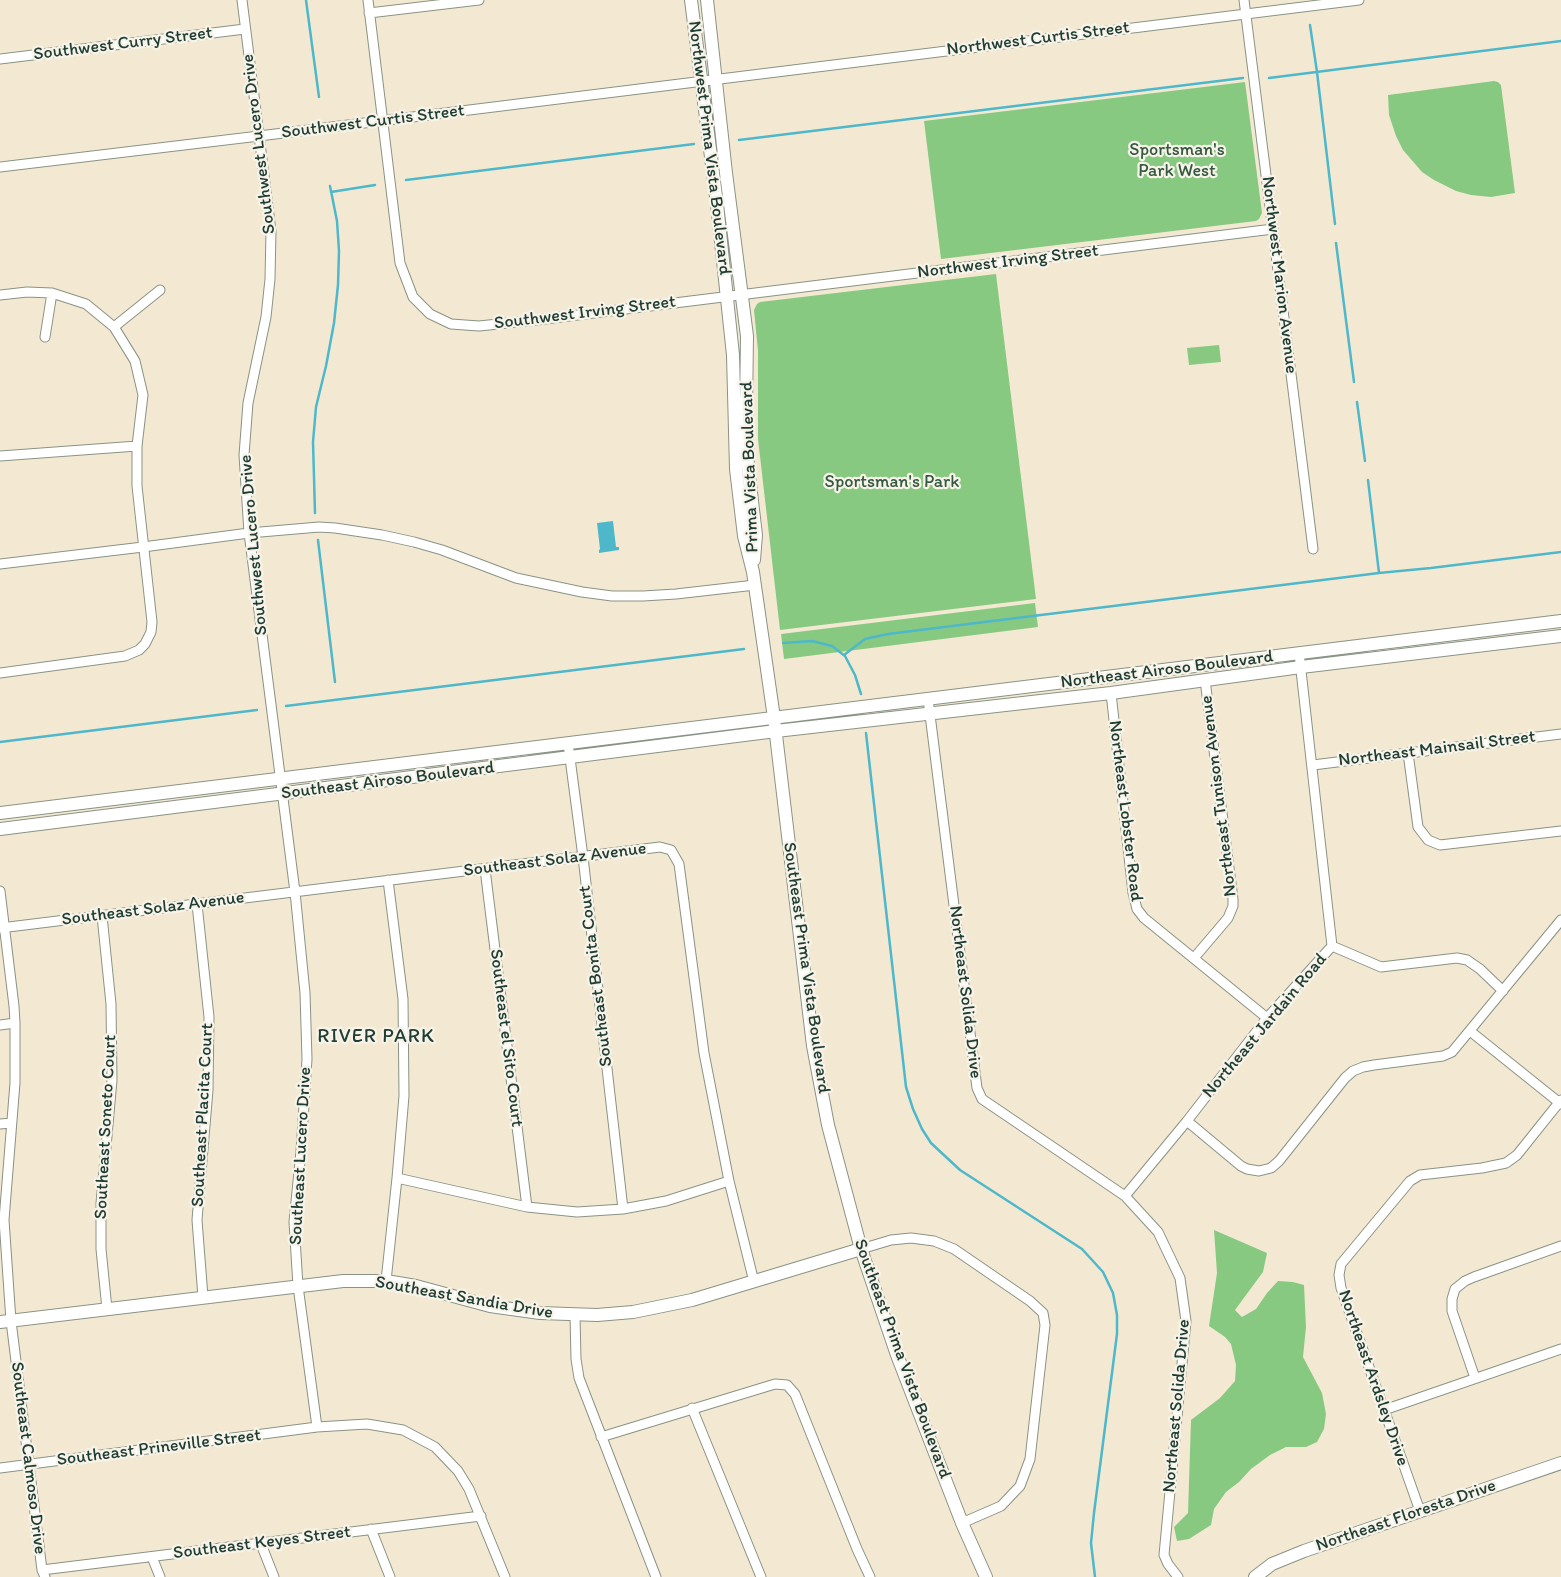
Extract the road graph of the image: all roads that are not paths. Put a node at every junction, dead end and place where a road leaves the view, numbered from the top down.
1 (242, 0) edge
2 (368, 0) edge
3 (479, 0) edge
4 (690, 0) edge
5 (707, 0) edge
6 (1244, 0) edge
7 (1360, 0) edge
8 (369, 13) junction
9 (1245, 14) junction
10 (245, 29) junction
11 (0, 59) edge
12 (716, 80) junction
13 (701, 82) junction
14 (381, 121) junction
15 (259, 136) junction
16 (0, 167) edge
17 (1273, 229) junction
18 (160, 290) dead end
19 (52, 293) junction
20 (742, 294) junction
21 (0, 295) edge
22 (727, 296) junction
23 (114, 327) junction
24 (45, 337) dead end
25 (137, 446) junction
26 (0, 456) edge
27 (249, 533) junction
28 (143, 548) junction
29 (1312, 549) dead end
30 (0, 564) edge
31 (754, 579) junction
32 (1561, 621) edge
33 (1561, 636) edge
34 (1299, 653) junction
35 (1301, 667) junction
36 (0, 673) edge
37 (1205, 680) junction
38 (1111, 693) junction
39 (928, 699) junction
40 (930, 714) junction
41 (774, 718) junction
42 (776, 731) junction
43 (1561, 734) edge
44 (568, 743) junction
45 (1408, 753) junction
46 (569, 758) junction
47 (421, 761) junction
48 (1313, 765) junction
49 (423, 776) junction
50 (279, 778) junction
51 (281, 794) junction
52 (141, 795) junction
53 (143, 811) junction
54 (0, 813) edge
55 (0, 829) edge
56 (1561, 831) edge
57 (582, 857) junction
58 (485, 868) junction
59 (388, 880) junction
60 (0, 891) edge
61 (295, 892) junction
62 (197, 904) junction
63 (102, 916) junction
64 (1561, 920) edge
65 (2, 928) edge
66 (1332, 946) junction
67 (1194, 958) junction
68 (1503, 990) junction
69 (1267, 1018) junction
70 (15, 1023) junction
71 (0, 1025) edge
72 (1470, 1032) junction
73 (1560, 1102) edge
74 (1187, 1121) junction
75 (10, 1123) junction
76 (0, 1124) edge
77 (397, 1178) junction
78 (729, 1181) junction
79 (1125, 1196) junction
80 (527, 1207) junction
81 (623, 1209) junction
82 (2, 1220) edge
83 (1561, 1246) edge
84 (861, 1250) junction
85 (386, 1281) junction
86 (754, 1282) junction
87 (298, 1286) junction
88 (203, 1297) junction
89 (107, 1309) junction
90 (575, 1315) junction
91 (5, 1322) edge
92 (1561, 1349) edge
93 (1475, 1378) junction
94 (692, 1408) junction
95 (1384, 1410) junction
96 (317, 1427) junction
97 (601, 1437) junction
98 (1561, 1463) edge
99 (29, 1464) junction
100 (0, 1468) edge
101 (1420, 1511) junction
102 (481, 1516) junction
103 (962, 1523) junction
104 (371, 1529) junction
105 (261, 1544) junction
106 (152, 1557) junction
107 (44, 1574) edge
108 (160, 1577) edge
109 (274, 1577) edge
110 (390, 1577) edge
111 (505, 1577) edge
112 (656, 1577) edge
113 (761, 1577) edge
114 (870, 1577) edge
115 (986, 1577) edge
116 (1178, 1577) edge
117 (1255, 1577) edge

1 - 10 street, Southwest Lucero Drive
2 - 8 street
3 - 8 street
4 - 13 main road, Northwest Prima Vista Boulevard
5 - 12 main road, Northwest Prima Vista Boulevard
6 - 9 street, Northwest Marion Avenue
7 - 9 street, Northwest Curtis Street
8 - 14 street
9 - 12 street, Northwest Curtis Street
9 - 17 street, Northwest Marion Avenue
10 - 11 street, Southwest Curry Street
10 - 15 street, Southwest Lucero Drive
12 - 13 street, Southwest Curtis Street
12 - 20 main road, Northwest Prima Vista Boulevard
13 - 14 street, Southwest Curtis Street
13 - 22 main road, Northwest Prima Vista Boulevard
14 - 15 street, Southwest Curtis Street
14 - 22 street, Southwest Irving Street
15 - 16 street, Southwest Curtis Street
15 - 27 street, Southwest Lucero Drive
17 - 20 street, Northwest Irving Street
17 - 29 street, Northwest Marion Avenue
18 - 23 street
19 - 21 street
19 - 23 street
19 - 24 street
20 - 22 street, Southwest Irving Street
20 - 31 main road, Prima Vista Boulevard
22 - 31 main road, Prima Vista Boulevard
23 - 25 street
25 - 26 street
25 - 28 street
27 - 28 street
27 - 31 street
27 - 50 street, Southwest Lucero Drive
28 - 30 street
28 - 36 street
31 - 41 main road, Southeast Prima Vista Boulevard
32 - 34 main road, Northeast Airoso Boulevard
33 - 35 main road, Northeast Airoso Boulevard
34 - 35 street, Northeast Jardain Road
34 - 39 main road, Northeast Airoso Boulevard
35 - 37 main road, Northeast Airoso Boulevard
35 - 48 street, Northeast Jardain Road
37 - 38 main road, Northeast Airoso Boulevard
37 - 67 street, Northeast Tunison Avenue
38 - 40 main road, Northeast Airoso Boulevard
38 - 67 street, Northeast Lobster Road
39 - 40 street, Northeast Solida Drive
39 - 41 main road, Northeast Airoso Boulevard
40 - 42 main road, Northeast Airoso Boulevard
40 - 79 street, Northeast Solida Drive
41 - 42 main road, Southeast Prima Vista Boulevard
41 - 44 main road, Southeast Airoso Boulevard
42 - 46 main road, Southeast Airoso Boulevard
42 - 84 main road, Southeast Prima Vista Boulevard
43 - 45 street, Northeast Mainsail Street
44 - 46 street, Southeast Bonita Court
44 - 47 main road, Southeast Airoso Boulevard
45 - 48 street, Northeast Mainsail Street
45 - 56 street
46 - 49 main road, Southeast Airoso Boulevard
46 - 57 street, Southeast Bonita Court
47 - 49 main road
47 - 50 main road, Southeast Airoso Boulevard
48 - 66 street, Northeast Jardain Road
49 - 51 main road, Southeast Airoso Boulevard
50 - 51 street, Southwest Lucero Drive
50 - 52 main road, Southeast Airoso Boulevard
51 - 53 main road, Southeast Airoso Boulevard
51 - 61 street, Southeast Lucero Drive
52 - 53 main road
52 - 54 main road, Southeast Airoso Boulevard
53 - 55 main road, Southeast Airoso Boulevard
57 - 58 street, Southeast Solaz Avenue
57 - 78 street, Southeast Solaz Avenue
57 - 81 street, Southeast Bonita Court
58 - 59 street, Southeast Solaz Avenue
58 - 80 street, Southeast el Sito Court
59 - 61 street, Southeast Solaz Avenue
59 - 77 street
60 - 65 street, Southeast Calmoso Drive
61 - 62 street, Southeast Solaz Avenue
61 - 87 street, Southeast Lucero Drive
62 - 63 street, Southeast Solaz Avenue
62 - 88 street, Southeast Placita Court
63 - 65 street, Southeast Solaz Avenue
63 - 89 street, Southeast Soneto Court
64 - 68 street
65 - 70 street, Southeast Calmoso Drive
66 - 68 street
66 - 69 street, Northeast Jardain Road
67 - 69 street, Northeast Lobster Road
68 - 72 street
69 - 74 street, Northeast Jardain Road
70 - 71 street
70 - 75 street, Southeast Calmoso Drive
72 - 73 street
72 - 74 street
73 - 95 street, Northeast Ardsley Drive
74 - 79 street, Northeast Jardain Road
75 - 76 street
75 - 82 street, Southeast Calmoso Drive
77 - 80 street
77 - 85 street
78 - 81 street
78 - 86 street, Southeast Solaz Avenue
79 - 116 street, Northeast Solida Drive
80 - 81 street
82 - 91 street, Southeast Calmoso Drive
83 - 93 street
84 - 86 main road, Southeast Sandia Drive
84 - 103 main road, Southeast Prima Vista Boulevard
84 - 103 street
85 - 87 main road, Southeast Sandia Drive
85 - 90 main road, Southeast Sandia Drive
86 - 90 main road, Southeast Sandia Drive
87 - 88 main road, Southeast Sandia Drive
87 - 96 street, Southeast Lucero Drive
88 - 89 main road, Southeast Sandia Drive
89 - 91 main road, Southeast Sandia Drive
90 - 97 street
91 - 99 street, Southeast Calmoso Drive
92 - 93 street
93 - 95 street
94 - 97 street
94 - 113 street
94 - 114 street
95 - 101 street, Northeast Ardsley Drive
96 - 99 street, Southeast Prineville Street
96 - 102 street, Southeast Prineville Street
97 - 112 street
98 - 101 main road, Northeast Floresta Drive
99 - 100 street, Southeast Prineville Street
99 - 107 street, Southeast Calmoso Drive
101 - 117 main road, Northeast Floresta Drive
102 - 104 street, Southeast Keyes Street
102 - 111 street, Southeast Prineville Street
103 - 115 main road, Southeast Prima Vista Boulevard
104 - 105 street, Southeast Keyes Street
104 - 110 street
105 - 106 street, Southeast Keyes Street
105 - 109 street
106 - 107 street, Southeast Keyes Street
106 - 108 street

